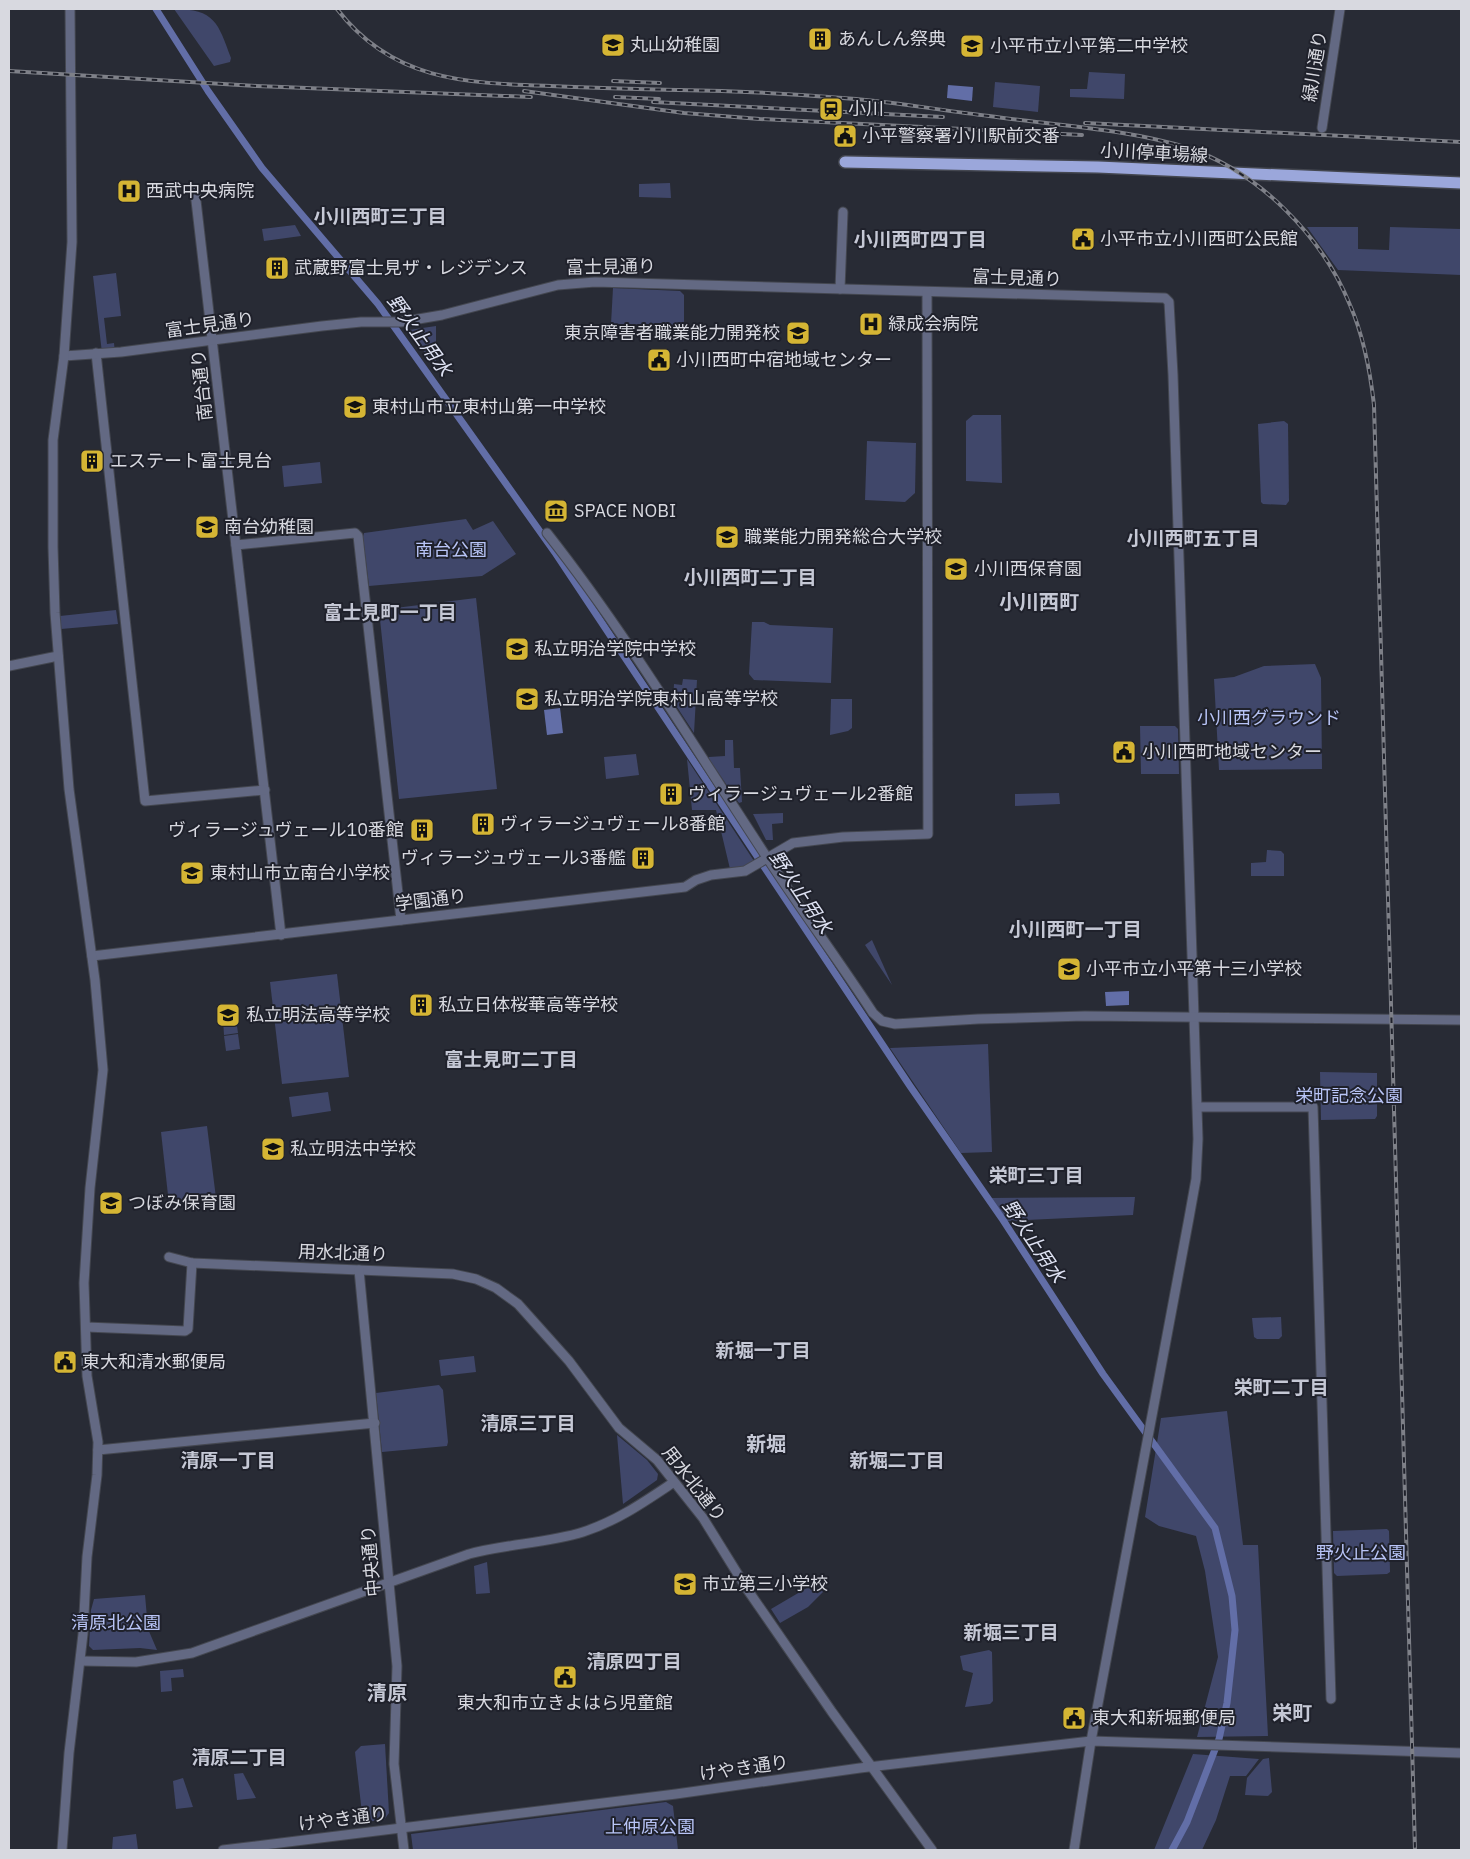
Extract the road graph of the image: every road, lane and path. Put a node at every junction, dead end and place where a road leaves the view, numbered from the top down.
1 (70, 9) edge
2 (1340, 9) edge
3 (1322, 128) dead end
4 (845, 162) dead end
5 (1461, 183) edge
6 (195, 192) dead end
7 (843, 212) dead end
8 (840, 289) junction
9 (927, 292) junction
10 (214, 340) junction
11 (96, 354) junction
12 (64, 356) junction
13 (547, 533) dead end
14 (236, 545) junction
15 (58, 656) junction
16 (9, 666) edge
17 (265, 790) junction
18 (765, 859) junction
19 (401, 920) junction
20 (281, 935) junction
21 (92, 956) junction
22 (1196, 1018) junction
23 (1461, 1020) edge
24 (1199, 1107) junction
25 (169, 1257) dead end
26 (192, 1263) junction
27 (360, 1270) junction
28 (86, 1327) junction
29 (376, 1423) junction
30 (98, 1450) junction
31 (674, 1482) junction
32 (390, 1583) junction
33 (81, 1661) junction
34 (1331, 1699) dead end
35 (1091, 1741) junction
36 (1461, 1754) edge
37 (871, 1767) junction
38 (402, 1828) junction
39 (62, 1850) edge
40 (223, 1850) edge
41 (404, 1850) edge
42 (932, 1850) edge
43 (1074, 1850) edge

1 - 12 street
2 - 3 street, 緑川通り
4 - 5 main road, 小川停車場線
6 - 10 street, 南台通り
7 - 8 street
8 - 9 street, 富士見通り
8 - 10 street, 富士見通り
9 - 18 street, 学園通り
9 - 22 street, 富士見通り
10 - 11 street, 富士見通り
10 - 14 street, 南台通り
11 - 12 street, 富士見通り
11 - 17 street
12 - 15 street
13 - 18 street
14 - 17 street, 南台通り
14 - 19 street
15 - 16 street
15 - 21 street
17 - 20 street, 南台通り
18 - 19 street, 学園通り
18 - 22 street
19 - 20 street, 学園通り
20 - 21 street, 学園通り
21 - 28 street
22 - 23 street
22 - 24 street
24 - 34 street
24 - 35 street
25 - 26 street, 用水北通り
26 - 27 street, 用水北通り
26 - 28 street
27 - 29 street, 中央通り
27 - 31 street, 用水北通り
28 - 30 street
29 - 30 street
29 - 32 street, 中央通り
30 - 33 street
31 - 32 street
31 - 37 street, 用水北通り
32 - 33 street
32 - 38 street, 中央通り
33 - 39 street
35 - 36 street, けやき通り
35 - 37 street, けやき通り
35 - 43 street
37 - 38 street, けやき通り
37 - 42 street, 用水北通り
38 - 40 street, けやき通り
38 - 41 street, 中央通り

